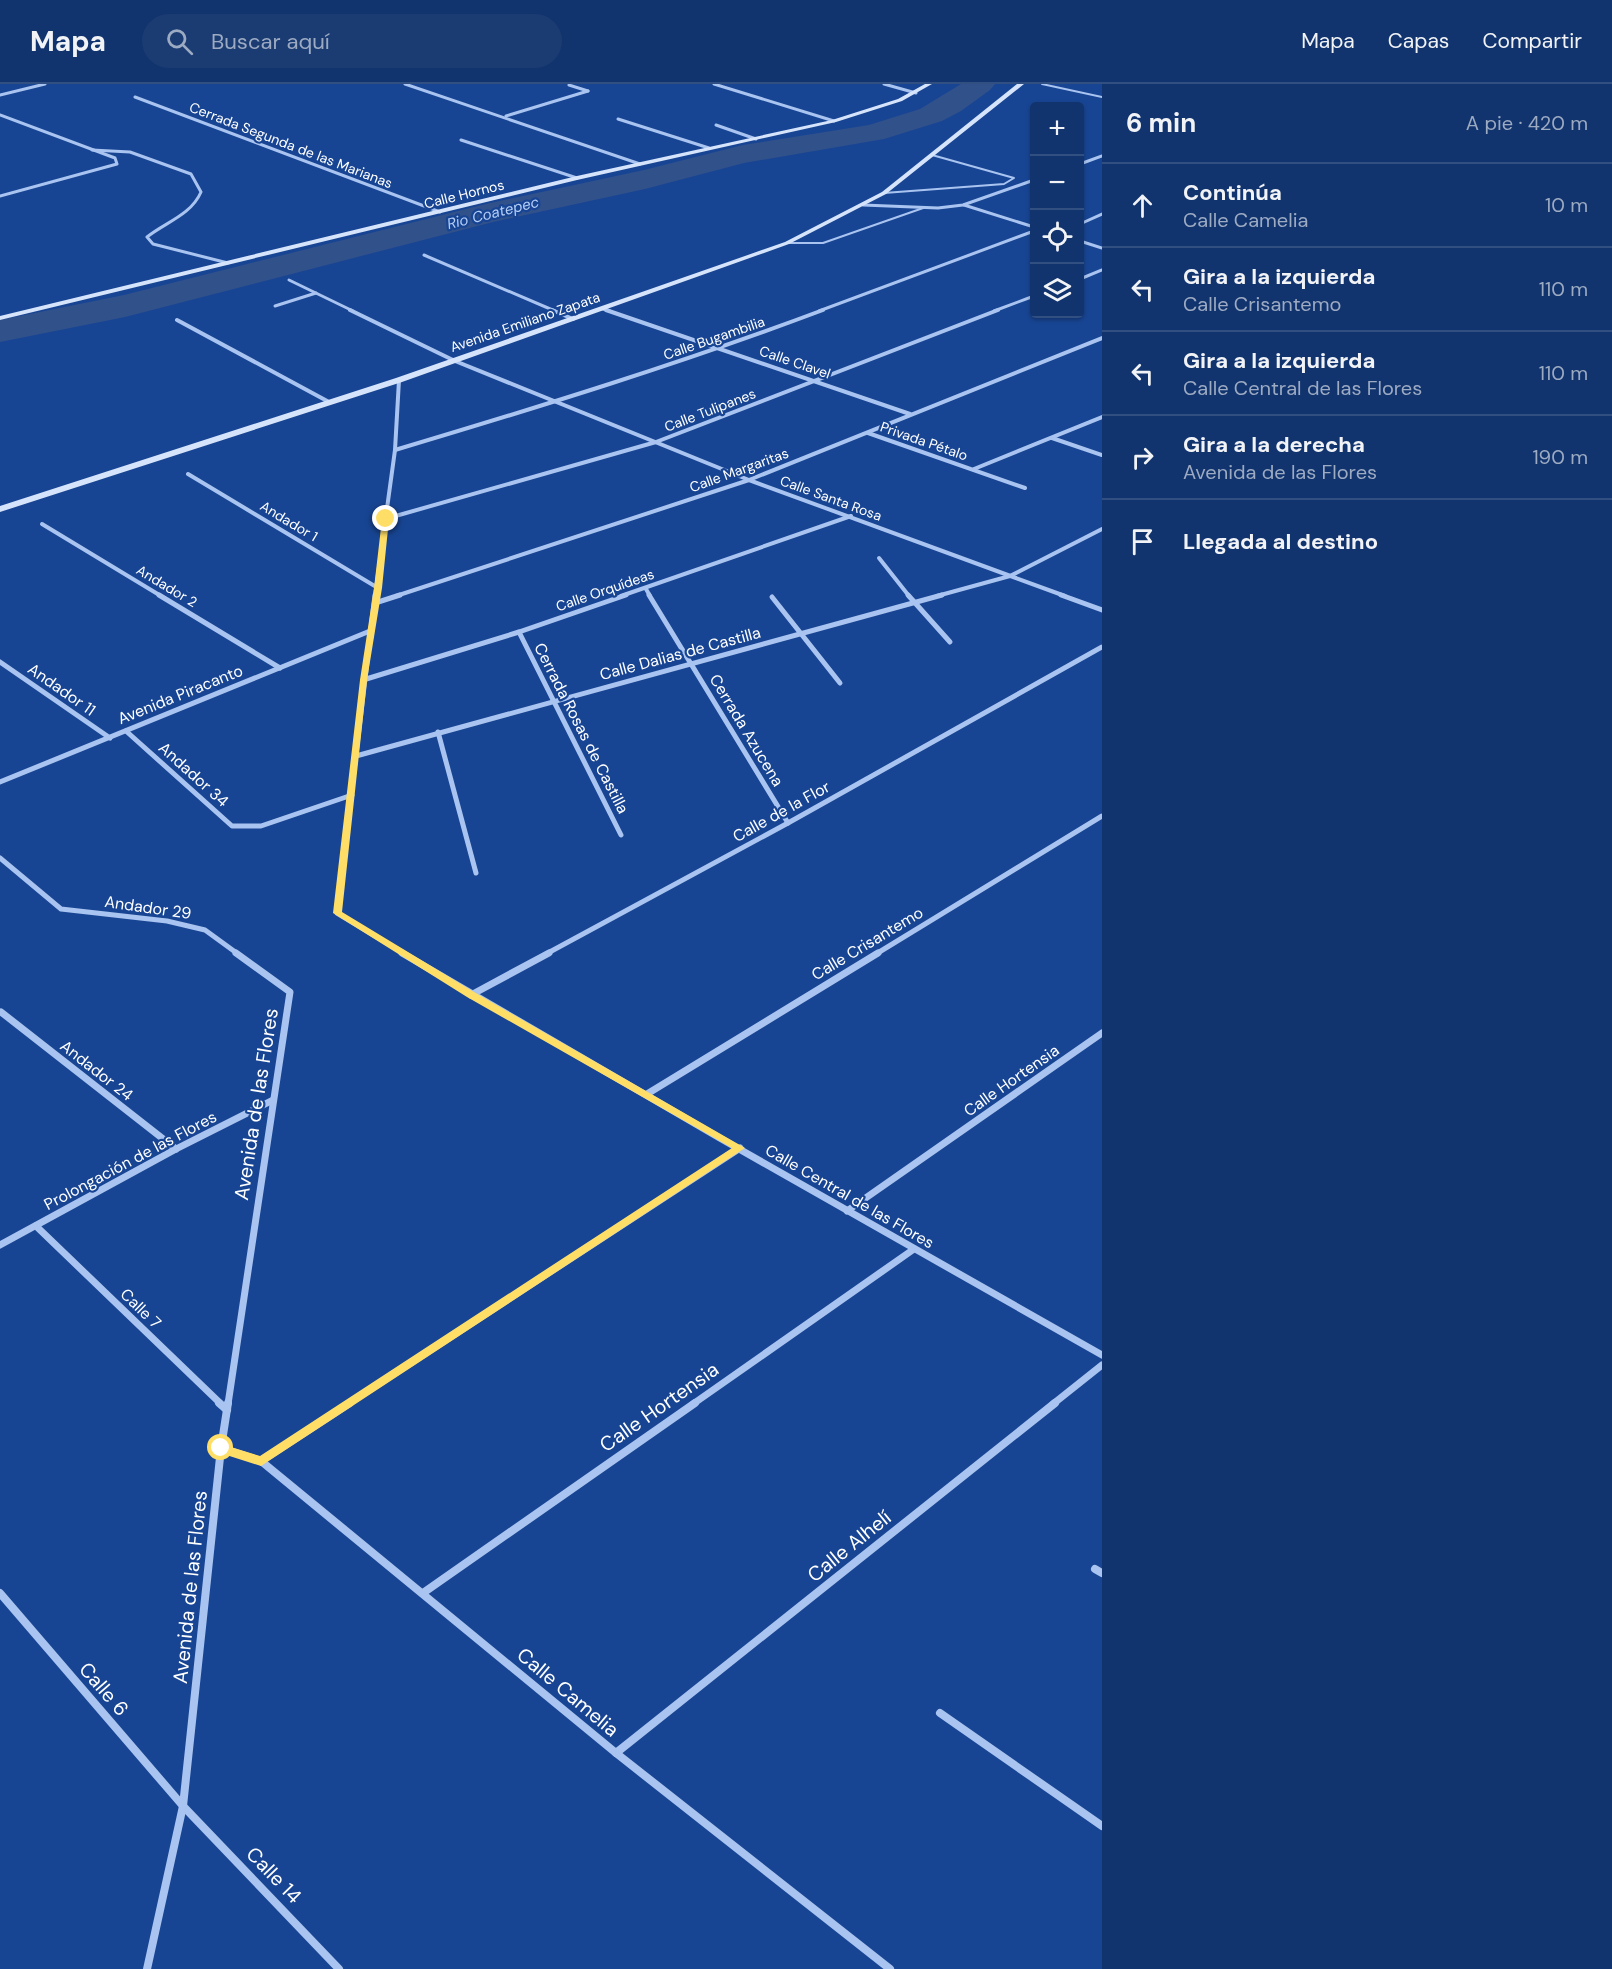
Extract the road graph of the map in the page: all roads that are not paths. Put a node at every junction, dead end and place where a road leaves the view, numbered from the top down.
1 (45, 84) edge
2 (405, 84) edge
3 (714, 84) edge
4 (884, 84) edge
5 (929, 84) edge
6 (1021, 84) edge
7 (1042, 84) edge
8 (569, 85) edge
9 (916, 93) junction
10 (0, 95) edge
11 (135, 97) dead end
12 (1102, 97) edge
13 (0, 115) edge
14 (505, 117) junction
15 (618, 119) dead end
16 (834, 122) junction
17 (716, 125) dead end
18 (756, 139) junction
19 (461, 140) dead end
20 (709, 148) junction
21 (92, 150) junction
22 (932, 155) junction
23 (1102, 156) edge
24 (1084, 163) edge
25 (640, 164) junction
26 (577, 178) junction
27 (1030, 182) edge
28 (884, 193) junction
29 (0, 196) edge
30 (863, 205) junction
31 (963, 205) junction
32 (926, 207) junction
33 (440, 212) junction
34 (1102, 214) edge
35 (1084, 222) edge
36 (1030, 227) edge
37 (1030, 231) edge
38 (1084, 242) edge
39 (787, 243) junction
40 (1102, 248) edge
41 (424, 255) dead end
42 (229, 264) junction
43 (1102, 270) edge
44 (1084, 277) edge
45 (289, 280) dead end
46 (316, 293) junction
47 (1030, 298) edge
48 (275, 306) dead end
49 (603, 309) junction
50 (0, 318) edge
51 (573, 319) junction
52 (177, 320) dead end
53 (1102, 338) edge
54 (721, 348) junction
55 (455, 361) junction
56 (399, 380) junction
57 (816, 381) junction
58 (329, 402) junction
59 (558, 402) junction
60 (911, 414) junction
61 (1102, 417) edge
62 (1096, 419) junction
63 (1102, 421) edge
64 (868, 433) junction
65 (1052, 438) junction
66 (656, 442) junction
67 (395, 450) junction
68 (1102, 455) edge
69 (974, 469) junction
70 (188, 474) dead end
71 (749, 480) junction
72 (1025, 488) dead end
73 (0, 509) edge
74 (852, 516) junction
75 (386, 519) junction
76 (42, 524) dead end
77 (1102, 530) edge
78 (879, 558) dead end
79 (1010, 576) junction
80 (378, 588) junction
81 (646, 589) junction
82 (772, 597) dead end
83 (914, 602) junction
84 (375, 603) junction
85 (1102, 610) edge
86 (370, 632) junction
87 (519, 632) junction
88 (800, 634) junction
89 (950, 642) dead end
90 (1102, 647) edge
91 (0, 662) edge
92 (691, 664) junction
93 (280, 668) junction
94 (363, 680) junction
95 (840, 683) dead end
96 (554, 702) junction
97 (126, 731) junction
98 (438, 732) junction
99 (110, 738) junction
100 (356, 756) junction
101 (0, 782) edge
102 (352, 795) junction
103 (1102, 816) edge
104 (788, 823) junction
105 (621, 836) dead end
106 (0, 858) edge
107 (476, 873) dead end
108 (290, 992) joint
109 (471, 994) junction
110 (1, 1012) edge
111 (1102, 1033) edge
112 (647, 1094) junction
113 (273, 1100) junction
114 (740, 1148) junction
115 (176, 1149) junction
116 (846, 1211) junction
117 (36, 1226) junction
118 (0, 1245) edge
119 (914, 1249) junction
120 (1102, 1355) edge
121 (1102, 1365) edge
122 (227, 1410) junction
123 (221, 1448) junction
124 (261, 1461) junction
125 (0, 1593) edge
126 (423, 1593) junction
127 (940, 1713) dead end
128 (616, 1753) junction
129 (183, 1806) junction
130 (1102, 1826) edge
131 (147, 1969) edge
132 (339, 1969) edge
133 (890, 1969) edge

1 - 10 street
2 - 14 street
3 - 16 street
4 - 9 street
5 - 9 main road, Calle Hornos
6 - 22 main road, Avenida Emiliano Zapata
7 - 12 lane
8 - 14 street
9 - 16 main road, Calle Hornos
11 - 33 street, Cerrada Segunda de las Marianas
13 - 21 street
14 - 25 street
15 - 20 street
16 - 18 main road, Calle Hornos
17 - 18 street
18 - 20 main road, Calle Hornos
19 - 26 street
20 - 25 main road, Calle Hornos
21 - 29 street
21 - 42 street
22 - 28 main road, Avenida Emiliano Zapata
22 - 28 lane
23 - 24 street
25 - 26 main road, Calle Hornos
26 - 33 main road, Calle Hornos
27 - 31 street
28 - 30 main road, Avenida Emiliano Zapata
30 - 32 street
30 - 39 main road, Avenida Emiliano Zapata
31 - 32 street
31 - 36 street
32 - 39 lane
33 - 42 main road, Calle Hornos
34 - 35 street
37 - 54 street, Calle Bugambilia
38 - 40 street
39 - 49 main road, Avenida Emiliano Zapata
41 - 51 street
42 - 50 main road, Calle Hornos
43 - 44 street
45 - 46 street, Calle Santa Rosa
46 - 48 street
46 - 55 street, Calle Santa Rosa
47 - 57 street, Calle Tulipanes
49 - 51 main road, Avenida Emiliano Zapata
49 - 54 street, Calle Clavel
51 - 55 main road, Avenida Emiliano Zapata
52 - 58 street
53 - 60 street, Calle Margaritas
54 - 57 street, Calle Clavel
54 - 59 street, Calle Bugambilia
55 - 56 main road, Avenida Emiliano Zapata
55 - 59 street, Calle Santa Rosa
56 - 58 main road, Avenida Emiliano Zapata
56 - 67 street
57 - 60 street, Calle Clavel
57 - 66 street, Calle Tulipanes
58 - 73 main road, Avenida Emiliano Zapata
59 - 66 street, Calle Santa Rosa
59 - 67 street, Calle Bugambilia
60 - 64 street, Calle Margaritas
61 - 62 street, Privada Pétalo
62 - 63 street
62 - 65 street, Privada Pétalo
64 - 69 street, Privada Pétalo
64 - 71 street, Calle Margaritas
65 - 68 street
65 - 69 street, Privada Pétalo
66 - 71 street, Calle Santa Rosa
66 - 75 street, Calle Tulipanes
67 - 75 street
69 - 72 street, Privada Pétalo
70 - 80 street, Andador 1
71 - 74 street, Calle Santa Rosa
71 - 84 street, Calle Margaritas
74 - 79 street, Calle Santa Rosa
74 - 81 street, Calle Orquídeas
75 - 80 street
76 - 93 street, Andador 2
77 - 79 street, Calle Dalias de Castilla
78 - 83 street
79 - 83 street, Calle Dalias de Castilla
79 - 85 street, Calle Santa Rosa
80 - 84 street
81 - 87 street, Calle Orquídeas
81 - 92 street, Cerrada Azucena
82 - 88 street
83 - 88 street, Calle Dalias de Castilla
83 - 89 street
84 - 86 street
86 - 93 street, Avenida Piracanto
86 - 94 street
87 - 94 street, Calle Orquídeas
87 - 96 street, Cerrada Rosas de Castilla
88 - 92 street, Calle Dalias de Castilla
88 - 95 street
90 - 104 street, Calle de la Flor
91 - 99 street, Andador 11
92 - 96 street, Calle Dalias de Castilla
92 - 104 street, Cerrada Azucena
93 - 97 street, Avenida Piracanto
94 - 100 street
96 - 98 street, Calle Dalias de Castilla
96 - 105 street, Cerrada Rosas de Castilla
97 - 99 street, Avenida Piracanto
97 - 102 street, Andador 34
98 - 100 street, Calle Dalias de Castilla
98 - 107 street
99 - 101 street, Avenida Piracanto
100 - 102 street
102 - 109 street, Calle Central de las Flores
103 - 112 street, Calle Crisantemo
104 - 109 street, Calle de la Flor
106 - 108 street, Andador 29
108 - 113 street, Avenida de las Flores
109 - 112 street, Calle Central de las Flores
110 - 115 street, Andador 24
111 - 116 street, Calle Hortensia
112 - 114 street, Calle Central de las Flores
113 - 115 street, Prolongación de las Flores
113 - 122 street, Avenida de las Flores
114 - 116 street, Calle Central de las Flores
114 - 124 street
115 - 117 street, Prolongación de las Flores
116 - 119 street, Calle Central de las Flores
117 - 118 street, Prolongación de las Flores
117 - 122 street, Calle 7
119 - 120 street, Calle Central de las Flores
119 - 126 street, Calle Hortensia
121 - 128 street, Calle Alhelí
122 - 123 street, Avenida de las Flores
123 - 124 street, Calle Camelia
123 - 129 street, Avenida de las Flores
124 - 126 street, Calle Camelia
125 - 129 street, Calle 6
126 - 128 street, Calle Camelia
127 - 130 street
128 - 133 street, Calle Camelia
129 - 131 street, Avenida de las Flores
129 - 132 street, Calle 14

